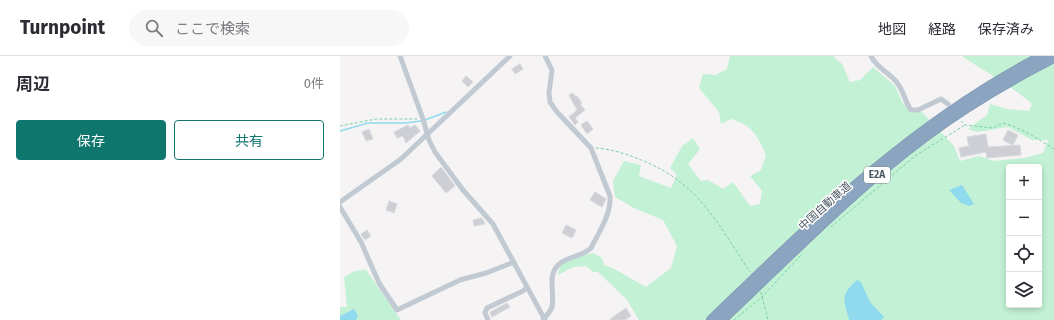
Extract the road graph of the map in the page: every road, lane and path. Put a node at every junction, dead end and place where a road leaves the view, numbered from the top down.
1 (400, 56) edge
2 (510, 56) edge
3 (545, 56) edge
4 (871, 56) edge
5 (1042, 56) edge
6 (1054, 58) edge
7 (948, 104) dead end
8 (958, 118) dead end
9 (423, 119) junction
10 (965, 125) junction
11 (340, 126) edge
12 (427, 132) junction
13 (592, 148) junction
14 (1054, 149) edge
15 (340, 202) edge
16 (340, 207) edge
17 (830, 227) dead end
18 (804, 252) dead end
19 (514, 262) junction
20 (750, 272) dead end
21 (527, 287) junction
22 (760, 289) dead end
23 (763, 296) junction
24 (544, 319) edge
25 (488, 320) edge
26 (711, 320) edge
27 (722, 320) edge
28 (734, 320) edge
29 (768, 320) edge

1 - 9 street
2 - 12 street
3 - 13 street
4 - 7 street
5 - 26 highway, 中国自動車道 / E2A
6 - 27 highway, 中国自動車道 / E2A
8 - 10 path
9 - 11 path
9 - 12 street
10 - 14 path
10 - 17 path
12 - 15 street
12 - 19 street
13 - 20 path
13 - 24 street
16 - 19 street
18 - 23 path
19 - 21 street
21 - 24 street
21 - 25 street
22 - 23 path
23 - 28 path
23 - 29 path

